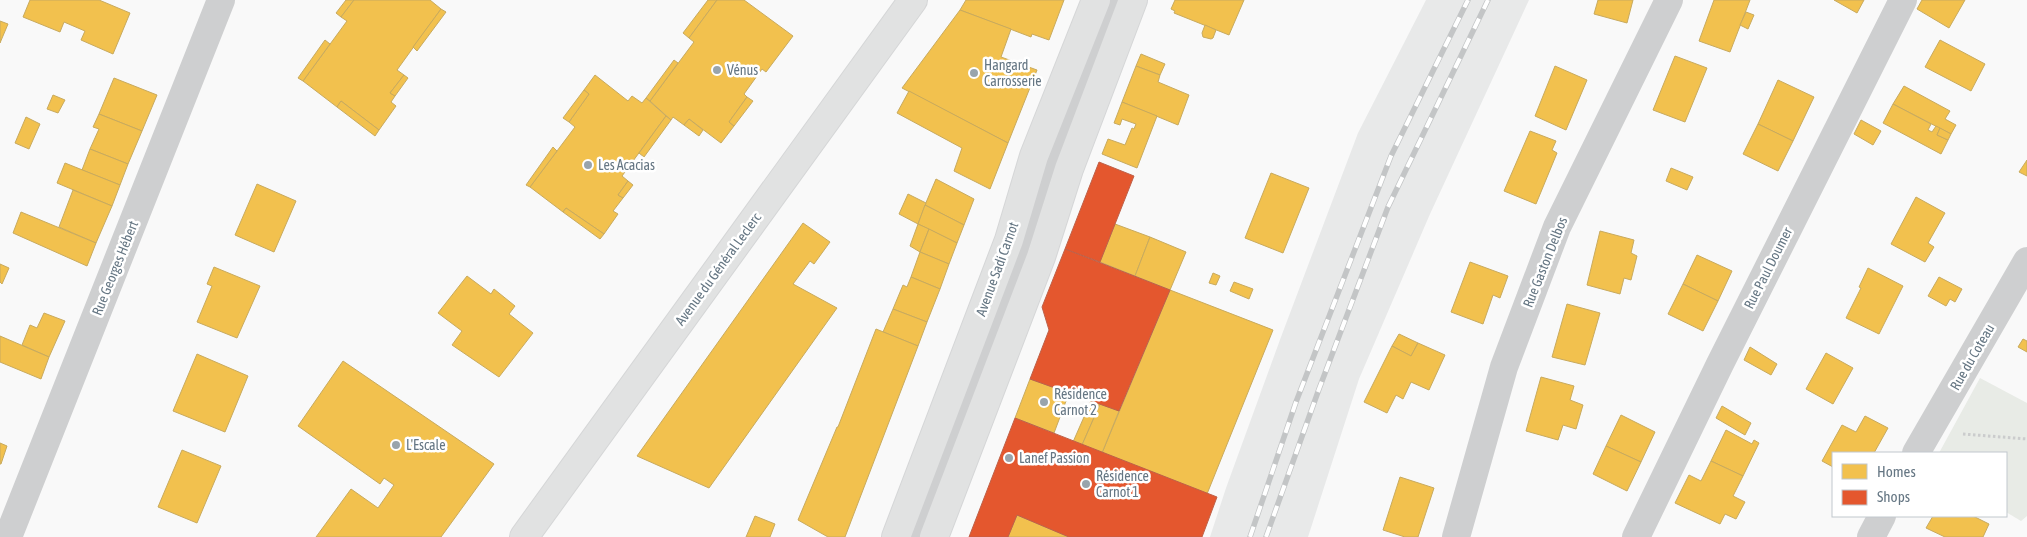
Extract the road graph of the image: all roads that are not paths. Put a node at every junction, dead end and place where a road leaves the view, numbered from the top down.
1 (221, 0) edge
2 (913, 0) edge
3 (1096, 0) edge
4 (1115, 0) edge
5 (1133, 0) edge
6 (1670, 0) edge
7 (1903, 0) edge
8 (2027, 261) edge
9 (1922, 442) edge
10 (1881, 517) edge
11 (8, 537) edge
12 (524, 537) edge
13 (896, 537) edge
14 (916, 537) edge
15 (934, 537) edge
16 (1456, 537) edge
17 (1636, 537) edge
18 (1871, 537) edge

1 - 11 street, Rue Georges Hébert
2 - 12 main road, Avenue du Général Leclerc
3 - 13 main road, Avenue Sadi Carnot
4 - 14 lane
5 - 15 main road
6 - 16 street, Rue Gaston Delbos
7 - 17 street, Rue Paul Doumer
8 - 9 street, Rue du Coteau
10 - 18 street

